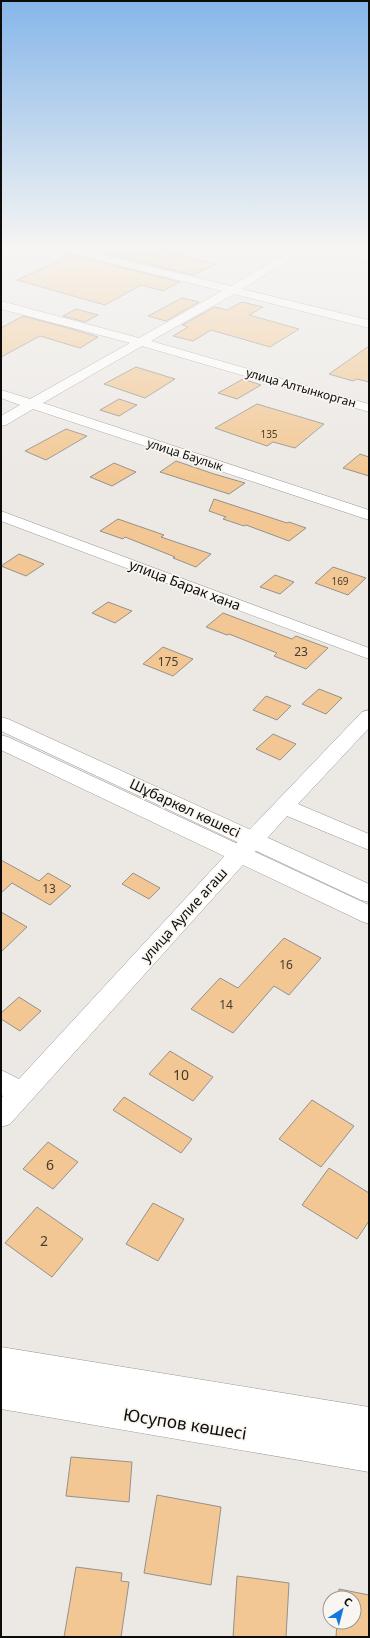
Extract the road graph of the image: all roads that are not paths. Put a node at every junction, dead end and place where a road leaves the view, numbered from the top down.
1 (78, 325) edge
2 (171, 325) edge
3 (140, 342) junction
4 (1, 394) edge
5 (31, 404) junction
6 (369, 408) edge
7 (1, 422) edge
8 (369, 515) edge
9 (1, 516) edge
10 (369, 654) edge
11 (369, 716) edge
12 (1, 723) edge
13 (1, 742) edge
14 (284, 806) junction
15 (369, 843) edge
16 (246, 847) junction
17 (369, 894) edge
18 (369, 915) edge
19 (11, 1088) edge
20 (1, 1116) edge
21 (1, 1363) edge
22 (1, 1393) edge
23 (369, 1424) edge
24 (369, 1455) edge

1 - 3 street, улица Алтынкорган
2 - 3 street
3 - 5 street
3 - 6 street, улица Алтынкорган
4 - 5 street, улица Баулык
5 - 7 street
5 - 8 street, улица Баулык
9 - 10 street, улица Барак хана
11 - 14 street, улица Аулие агаш
12 - 16 street, Шұбаркөл көшесі
13 - 16 street
14 - 15 street
14 - 16 street, улица Аулие агаш
16 - 17 street, Шұбаркөл көшесі
16 - 18 street, Шұбаркөл көшесі
16 - 19 street, улица Аулие агаш
19 - 20 street, улица Аулие агаш
21 - 23 street, Юсупов көшесі
22 - 24 street, Юсупов көшесі

